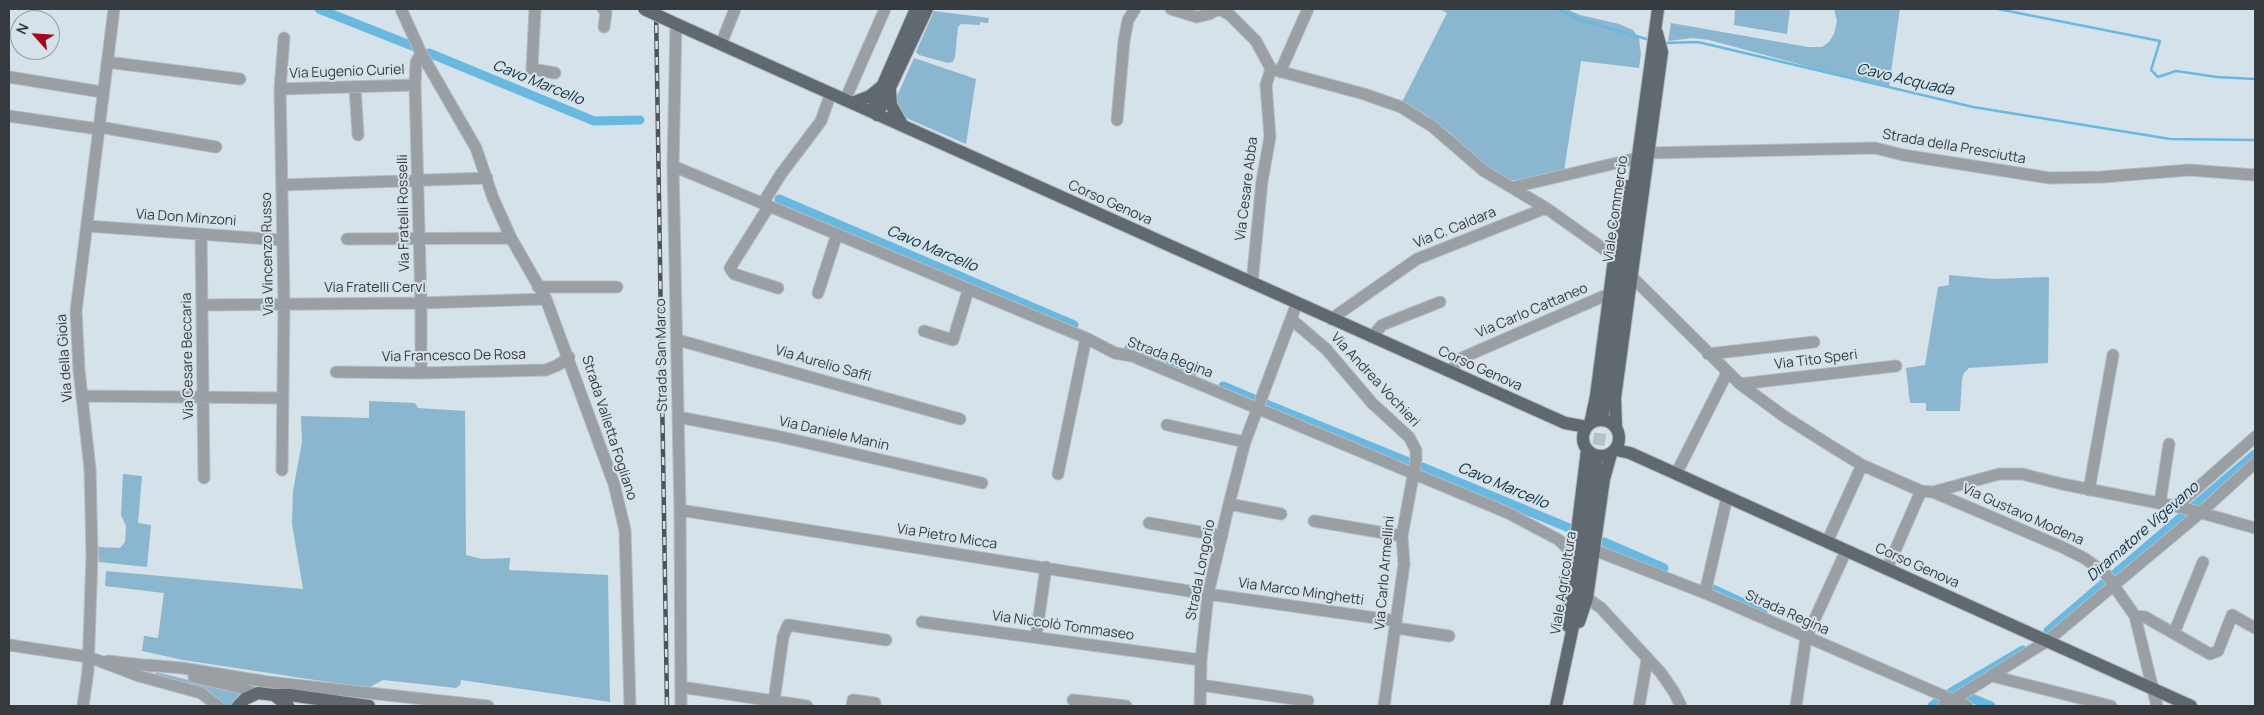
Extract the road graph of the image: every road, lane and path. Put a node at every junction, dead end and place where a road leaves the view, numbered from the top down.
1 (114, 9) edge
2 (401, 9) edge
3 (535, 9) edge
4 (603, 9) edge
5 (644, 9) edge
6 (735, 9) edge
7 (885, 9) edge
8 (916, 9) edge
9 (926, 9) edge
10 (1135, 9) edge
11 (1171, 9) edge
12 (1219, 9) edge
13 (1308, 9) edge
14 (1658, 9) edge
15 (676, 24) junction
16 (604, 27) dead end
17 (284, 38) dead end
18 (721, 44) junction
19 (421, 52) junction
20 (107, 62) junction
21 (1276, 70) junction
22 (555, 74) dead end
23 (9, 77) edge
24 (240, 79) dead end
25 (415, 85) junction
26 (355, 87) junction
27 (886, 88) junction
28 (280, 89) junction
29 (102, 92) junction
30 (831, 94) junction
31 (848, 102) junction
32 (875, 113) junction
33 (9, 116) edge
34 (1117, 120) dead end
35 (903, 126) junction
36 (98, 128) junction
37 (358, 136) dead end
38 (216, 147) dead end
39 (1643, 156) junction
40 (673, 166) junction
41 (2255, 175) edge
42 (487, 178) junction
43 (418, 180) junction
44 (282, 185) junction
45 (1514, 188) junction
46 (766, 204) junction
47 (1546, 208) junction
48 (87, 226) junction
49 (201, 234) junction
50 (837, 234) junction
51 (511, 238) junction
52 (347, 239) dead end
53 (419, 239) junction
54 (282, 240) junction
55 (1614, 256) junction
56 (1631, 276) junction
57 (1252, 283) junction
58 (538, 286) junction
59 (617, 286) dead end
60 (778, 288) dead end
61 (968, 290) junction
62 (818, 293) dead end
63 (1604, 296) dead end
64 (546, 299) junction
65 (1654, 300) junction
66 (1440, 302) dead end
67 (421, 303) junction
68 (1297, 303) junction
69 (1627, 303) junction
70 (284, 304) junction
71 (203, 305) junction
72 (1291, 319) junction
73 (1332, 319) junction
74 (924, 331) dead end
75 (1372, 337) junction
76 (1086, 338) junction
77 (678, 340) junction
78 (1814, 342) dead end
79 (1708, 354) junction
80 (2113, 355) dead end
81 (569, 357) junction
82 (1896, 366) dead end
83 (336, 372) dead end
84 (1452, 372) junction
85 (421, 373) junction
86 (1727, 373) junction
87 (1740, 384) junction
88 (82, 396) junction
89 (204, 396) junction
90 (282, 398) junction
91 (1256, 408) junction
92 (1603, 413) tunnel mouth
93 (678, 417) junction
94 (960, 418) dead end
95 (1565, 423) junction
96 (1167, 425) dead end
97 (1588, 425) junction
98 (1616, 427) junction
99 (2255, 438) edge
100 (1245, 442) junction
101 (2169, 444) dead end
102 (1585, 445) junction
103 (1615, 449) junction
104 (2255, 463) edge
105 (1596, 464) tunnel mouth
106 (1862, 464) junction
107 (282, 470) dead end
108 (1413, 473) junction
109 (1058, 474) dead end
110 (1676, 474) junction
111 (204, 478) dead end
112 (982, 483) dead end
113 (2088, 490) junction
114 (1927, 491) junction
115 (1727, 497) junction
116 (2160, 503) junction
117 (1229, 504) junction
118 (680, 510) junction
119 (2189, 510) junction
120 (1281, 514) dead end
121 (1314, 521) dead end
122 (1148, 523) dead end
123 (2255, 528) edge
124 (1222, 536) junction
125 (1402, 536) junction
126 (1577, 537) junction
127 (1559, 540) junction
128 (1826, 542) junction
129 (1594, 550) junction
130 (1846, 551) junction
131 (1574, 560) junction
132 (2203, 562) dead end
133 (1046, 567) junction
134 (1887, 569) junction
135 (2114, 584) junction
136 (1705, 593) junction
137 (1208, 594) junction
138 (1588, 598) junction
139 (2135, 616) junction
140 (922, 622) dead end
141 (1393, 624) junction
142 (2255, 628) edge
143 (2174, 634) junction
144 (1449, 636) dead end
145 (1036, 637) junction
146 (1806, 638) junction
147 (886, 640) dead end
148 (2047, 641) junction
149 (1570, 643) junction
150 (9, 645) edge
151 (94, 659) junction
152 (1201, 660) junction
153 (1647, 660) junction
154 (146, 665) junction
155 (1992, 676) junction
156 (268, 682) junction
157 (1201, 685) junction
158 (681, 687) junction
159 (2153, 689) junction
160 (257, 693) junction
161 (274, 695) junction
162 (1073, 700) dead end
163 (1946, 700) edge
164 (774, 701) junction
165 (1308, 701) dead end
166 (875, 703) dead end
167 (83, 706) edge
168 (218, 706) edge
169 (238, 706) edge
170 (288, 706) edge
171 (369, 706) edge
172 (488, 706) edge
173 (630, 706) edge
174 (681, 706) edge
175 (807, 706) edge
176 (852, 706) edge
177 (1126, 706) edge
178 (1200, 706) edge
179 (1384, 706) edge
180 (1556, 706) edge
181 (1639, 706) edge
182 (1680, 706) edge
183 (1796, 706) edge
184 (1967, 706) edge
185 (2112, 706) edge
186 (2157, 706) edge
187 (2191, 706) edge

1 - 20 street, Via della Gioia
2 - 19 street, Strada Valletta Fogliano
3 - 22 street
4 - 16 street
5 - 15 main road, Corso Genova, bridge
6 - 18 street
7 - 31 street
8 - 27 main road
9 - 27 main road
10 - 34 street
11 - 12 street
12 - 21 street
13 - 21 street, Via Cesare Abba
14 - 39 main road, Viale Commercio
15 - 18 main road, Corso Genova
15 - 40 street, Strada San Marco
17 - 28 street, Via Vincenzo Russo
18 - 30 main road, Corso Genova
19 - 25 street, Via Fratelli Rosselli
19 - 42 street, Strada Valletta Fogliano
20 - 24 street
20 - 29 street, Via della Gioia
21 - 45 street
21 - 57 street, Via Cesare Abba
23 - 29 street
25 - 26 street, Via Eugenio Curiel
25 - 43 street, Via Fratelli Rosselli
26 - 28 street, Via Eugenio Curiel
26 - 37 street
27 - 31 main road
27 - 32 main road
27 - 35 main road
28 - 44 street, Via Vincenzo Russo
29 - 36 street, Via della Gioia
30 - 31 main road, Corso Genova
30 - 46 street
31 - 32 main road, Corso Genova
32 - 35 main road, Corso Genova
33 - 36 street
35 - 57 main road, Corso Genova
36 - 38 street
36 - 48 street, Via della Gioia
39 - 41 street, Strada della Presciutta
39 - 45 street, Strada della Presciutta
39 - 55 main road
39 - 56 main road
39 - 92 main road, Viale Commercio
40 - 46 street, Strada Regina
40 - 77 street, Strada San Marco
42 - 43 street
42 - 51 street, Strada Valletta Fogliano
43 - 44 street
43 - 53 street, Via Fratelli Rosselli
44 - 54 street, Via Vincenzo Russo
45 - 47 street
46 - 50 street, Strada Regina
46 - 60 street
47 - 55 street
47 - 73 street, Via C. Caldara
48 - 49 street, Via Don Minzoni
48 - 88 street, Via della Gioia
49 - 54 street, Via Don Minzoni
49 - 71 street, Via Cesare Beccaria
50 - 61 street, Strada Regina
50 - 62 street
51 - 53 street
51 - 58 street, Strada Valletta Fogliano
52 - 53 street
53 - 67 street, Via Fratelli Rosselli
54 - 70 street, Via Vincenzo Russo
55 - 97 main road
56 - 65 street, Via Gustavo Modena
56 - 69 main road
57 - 68 main road, Corso Genova
58 - 59 street
58 - 64 street, Strada Valletta Fogliano
61 - 74 street
61 - 76 street, Strada Regina
63 - 84 street, Via Carlo Cattaneo
64 - 67 street, Via Fratelli Cervi
64 - 81 street, Strada Valletta Fogliano
65 - 69 street
65 - 79 street, Via Gustavo Modena
66 - 75 street
67 - 70 street, Via Fratelli Cervi
67 - 85 street, Via Fratelli Rosselli
68 - 72 street, Strada Longorio
68 - 73 main road, Corso Genova
69 - 98 main road
70 - 71 street, Via Fratelli Cervi
70 - 90 street, Via Vincenzo Russo
71 - 89 street, Via Cesare Beccaria
72 - 91 street, Strada Longorio
72 - 108 street, Via Andrea Vochieri
73 - 75 main road, Corso Genova
75 - 84 main road, Corso Genova
76 - 91 street, Strada Regina
76 - 109 street
77 - 93 street, Strada San Marco
77 - 94 street, Via Aurelio Saffi
78 - 79 street
79 - 86 street, Via Gustavo Modena
80 - 113 street
81 - 85 street, Via Francesco De Rosa
81 - 173 street, Strada Valletta Fogliano
82 - 87 street, Via Tito Speri
83 - 85 street, Via Francesco De Rosa
84 - 95 main road, Corso Genova
86 - 87 street, Via Gustavo Modena
86 - 110 street
87 - 106 street, Via Gustavo Modena
88 - 89 street
88 - 151 street, Via della Gioia
89 - 90 street
89 - 111 street, Via Cesare Beccaria
90 - 107 street, Via Vincenzo Russo
91 - 100 street, Strada Longorio
91 - 108 street, Strada Regina
93 - 112 street, Via Daniele Manin
93 - 118 street, Strada San Marco
95 - 97 main road, Corso Genova
95 - 102 main road, Corso Genova
96 - 100 street
97 - 98 main road, Corso Genova
97 - 102 main road
98 - 103 main road
99 - 119 street
100 - 117 street, Strada Longorio
101 - 116 street
102 - 103 main road
102 - 126 main road
103 - 110 main road, Corso Genova
103 - 129 main road
104 - 119 street
105 - 149 main road, Viale Agricoltura
106 - 114 street, Via Gustavo Modena
106 - 128 street
108 - 125 street, Via Carlo Armellini
108 - 127 street, Strada Regina
110 - 115 main road, Corso Genova
113 - 114 street
113 - 116 street
114 - 134 street
114 - 135 street, Via Gustavo Modena
115 - 128 main road, Corso Genova
115 - 136 street
116 - 119 street
117 - 120 street
117 - 124 street, Strada Longorio
118 - 133 street, Via Pietro Micca
118 - 158 street, Strada San Marco
119 - 123 street
119 - 135 street
121 - 125 street
122 - 124 street
124 - 137 street, Strada Longorio
125 - 141 street, Via Carlo Armellini
126 - 127 street
126 - 131 main road
127 - 131 street, Strada Regina
128 - 130 main road, Corso Genova
129 - 136 street, Strada Regina
129 - 138 main road
130 - 134 main road, Corso Genova
130 - 146 street
131 - 149 main road
132 - 143 street
133 - 137 street, Via Pietro Micca
133 - 145 street
134 - 148 main road, Corso Genova
135 - 139 street, Via Gustavo Modena
135 - 148 street
136 - 146 street, Strada Regina
137 - 141 street, Via Marco Minghetti
137 - 152 street, Strada Longorio
138 - 149 main road
138 - 153 street
139 - 143 street
139 - 159 street, Via Gustavo Modena
140 - 145 street, Via Niccolò Tommaseo
141 - 144 street, Via Marco Minghetti
141 - 179 street, Via Carlo Armellini
142 - 143 street
145 - 152 street, Via Niccolò Tommaseo
146 - 163 street, Strada Regina
146 - 183 street
147 - 164 street
148 - 155 street
148 - 159 main road, Corso Genova
149 - 180 main road, Viale Agricoltura
150 - 151 street
151 - 154 street
151 - 167 street, Via della Gioia
151 - 168 street
152 - 157 street, Strada Longorio
153 - 181 street
153 - 182 street
154 - 156 street
154 - 160 street
155 - 163 street
155 - 185 street
156 - 160 street
156 - 172 street
157 - 165 street
157 - 178 street, Strada Longorio
158 - 164 street
158 - 174 street, Strada San Marco
159 - 186 street, Via Gustavo Modena
159 - 187 main road, Corso Genova
160 - 161 main road
160 - 169 main road
161 - 170 main road
161 - 171 main road
162 - 177 street
163 - 184 street, Strada Regina
164 - 175 street
166 - 176 street

